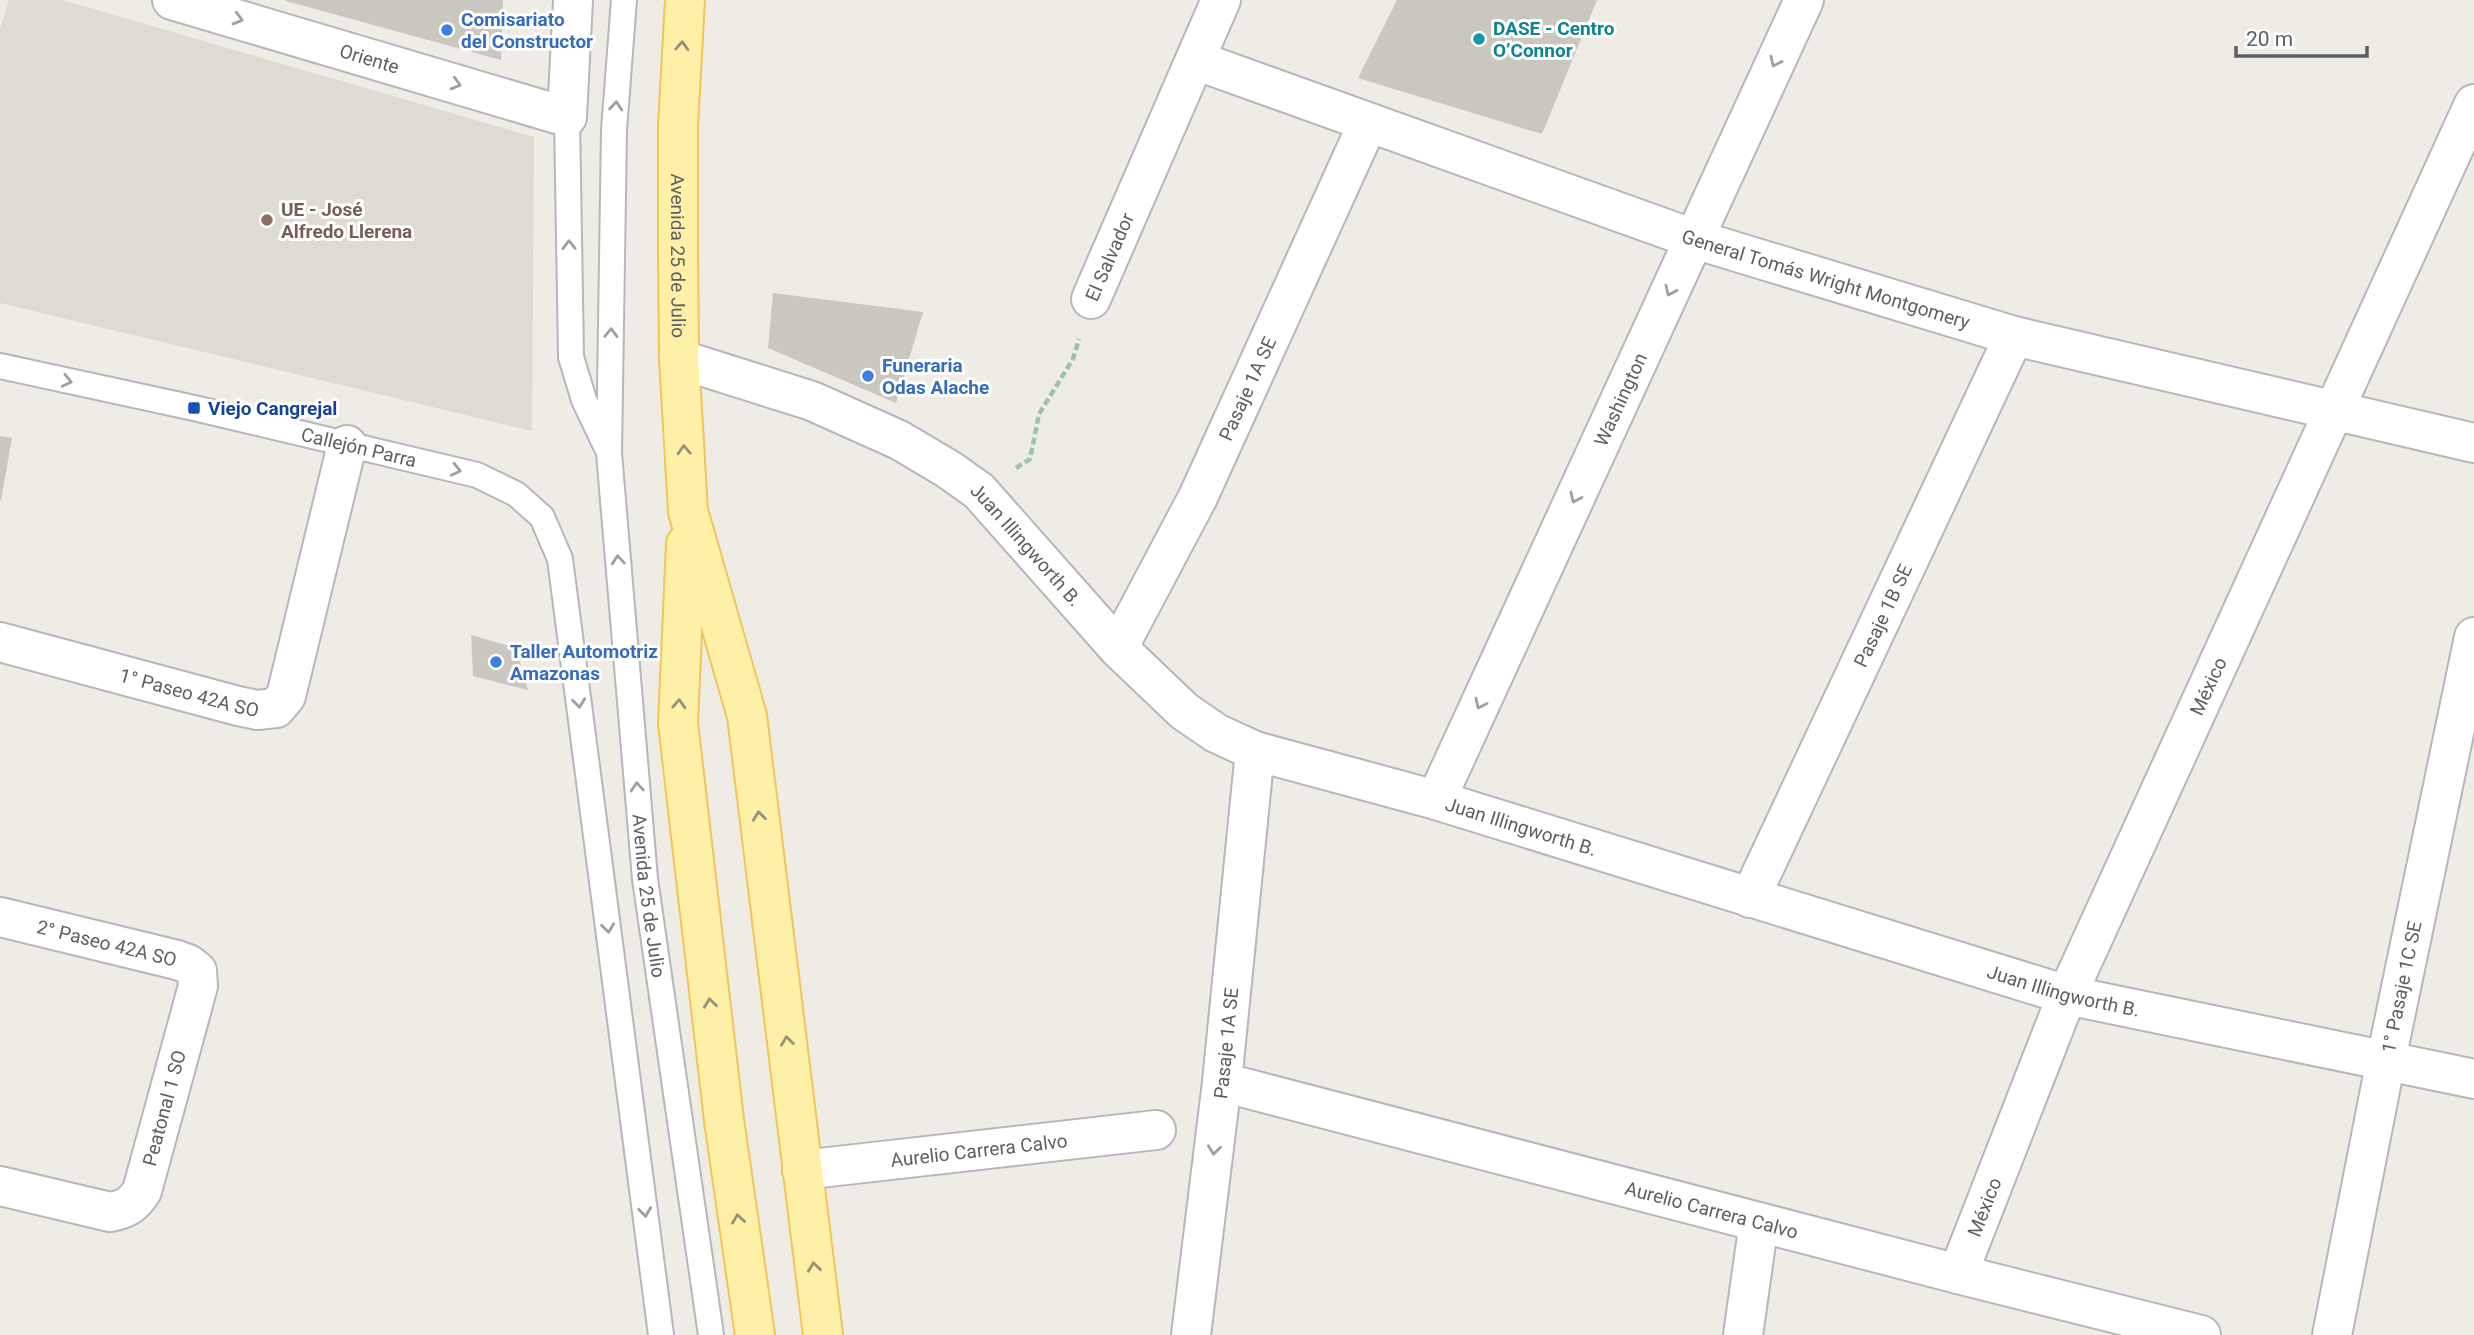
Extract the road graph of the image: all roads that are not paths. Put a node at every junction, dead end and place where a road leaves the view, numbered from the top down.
1 (172, 0) edge
2 (573, 0) edge
3 (624, 0) edge
4 (685, 0) edge
5 (1220, 0) edge
6 (1804, 0) edge
7 (1195, 60) junction
8 (2474, 104) edge
9 (567, 117) junction
10 (1368, 123) junction
11 (1694, 239) junction
12 (1091, 299) road end
13 (2014, 336) junction
14 (679, 359) junction
15 (0, 366) edge
16 (2335, 409) junction
17 (2474, 443) edge
18 (347, 445) junction
19 (609, 453) junction
20 (688, 510) junction
21 (2474, 637) edge
22 (0, 642) edge
23 (1118, 648) junction
24 (1255, 751) junction
25 (1436, 800) junction
26 (1750, 898) junction
27 (0, 917) edge
28 (198, 986) joint
29 (2067, 995) junction
30 (2386, 1060) junction
31 (2474, 1079) edge
32 (1222, 1082) junction
33 (1156, 1130) dead end
34 (802, 1170) junction
35 (0, 1186) edge
36 (1759, 1222) junction
37 (1958, 1275) junction
38 (661, 1335) edge
39 (711, 1335) edge
40 (755, 1335) edge
41 (823, 1335) edge
42 (1192, 1335) edge
43 (1743, 1335) edge
44 (2200, 1335) edge
45 (2332, 1335) edge

1 -> 9 street, Oriente
2 - 9 street, Avenida 25 de Julio
19 -> 3 lane, Avenida 25 de Julio
14 -> 4 main road, Avenida 25 de Julio
5 - 7 street, El Salvador
6 -> 11 street, Washington
7 - 10 street, General Tomás Wright Montgomery
7 - 12 street, El Salvador
8 - 16 street, México
19 -> 9 lane, Avenida 25 de Julio
10 - 11 street, General Tomás Wright Montgomery
10 - 23 street, Pasaje 1A SE
11 - 13 street, General Tomás Wright Montgomery
11 -> 25 street, Washington
13 - 16 street, General Tomás Wright Montgomery
13 - 26 street, Pasaje 1B SE
20 -> 14 main road, Avenida 25 de Julio
14 - 23 street, Juan Illingworth B.
15 -> 18 lane, Callejón Parra
16 - 17 street, General Tomás Wright Montgomery
16 - 29 street, México
18 - 22 street, 1° Paseo 42A SO
18 -> 38 lane, Callejón Parra
39 -> 19 lane, Avenida 25 de Julio
34 -> 20 main road, Avenida 25 de Julio
40 -> 20 main road, Avenida 25 de Julio
21 - 30 street, 1° Pasaje 1C SE
23 - 24 street, Juan Illingworth B.
24 - 25 street, Juan Illingworth B.
24 - 32 street, Pasaje 1A SE
25 - 26 street, Juan Illingworth B.
26 - 29 street, Juan Illingworth B.
27 - 28 street, 2° Paseo 42A SO
28 - 35 street, Peatonal 1 SO
29 - 30 street, Juan Illingworth B.
29 - 37 street, México
30 - 31 street, Juan Illingworth B.
30 - 45 street, 1° Pasaje 1C SE
32 - 36 street, Aurelio Carrera Calvo
32 -> 42 street, Pasaje 1A SE
33 - 34 street, Aurelio Carrera Calvo
41 -> 34 main road, Avenida 25 de Julio
36 - 37 street, Aurelio Carrera Calvo
36 - 43 street
37 - 44 street, Aurelio Carrera Calvo

